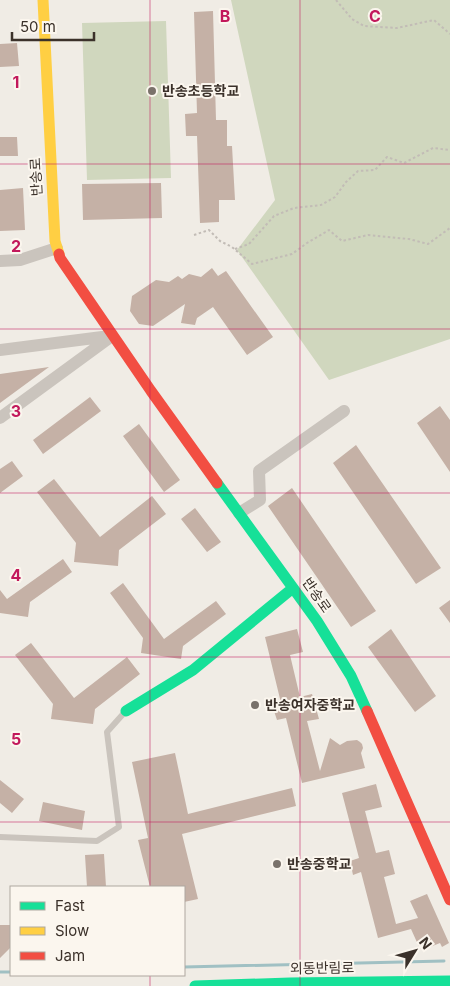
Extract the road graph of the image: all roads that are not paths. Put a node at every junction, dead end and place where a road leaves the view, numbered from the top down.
1 (43, 0) edge
2 (57, 248) junction
3 (0, 261) edge
4 (112, 336) junction
5 (0, 350) edge
6 (344, 411) dead end
7 (0, 418) edge
8 (239, 512) junction
9 (293, 588) junction
10 (126, 711) joint
11 (0, 836) edge
12 (450, 900) edge
13 (450, 981) edge
14 (290, 984) edge
15 (195, 986) edge

1 - 2 street, 반송로
2 - 3 street
2 - 4 street, 반송로
4 - 5 street
4 - 7 street
4 - 8 street, 반송로
6 - 8 street
8 - 9 street, 반송로
9 - 10 street
9 - 12 street, 반송로
10 - 11 lane
13 - 14 street, 외동반림로
14 - 15 street, 외동반림로

